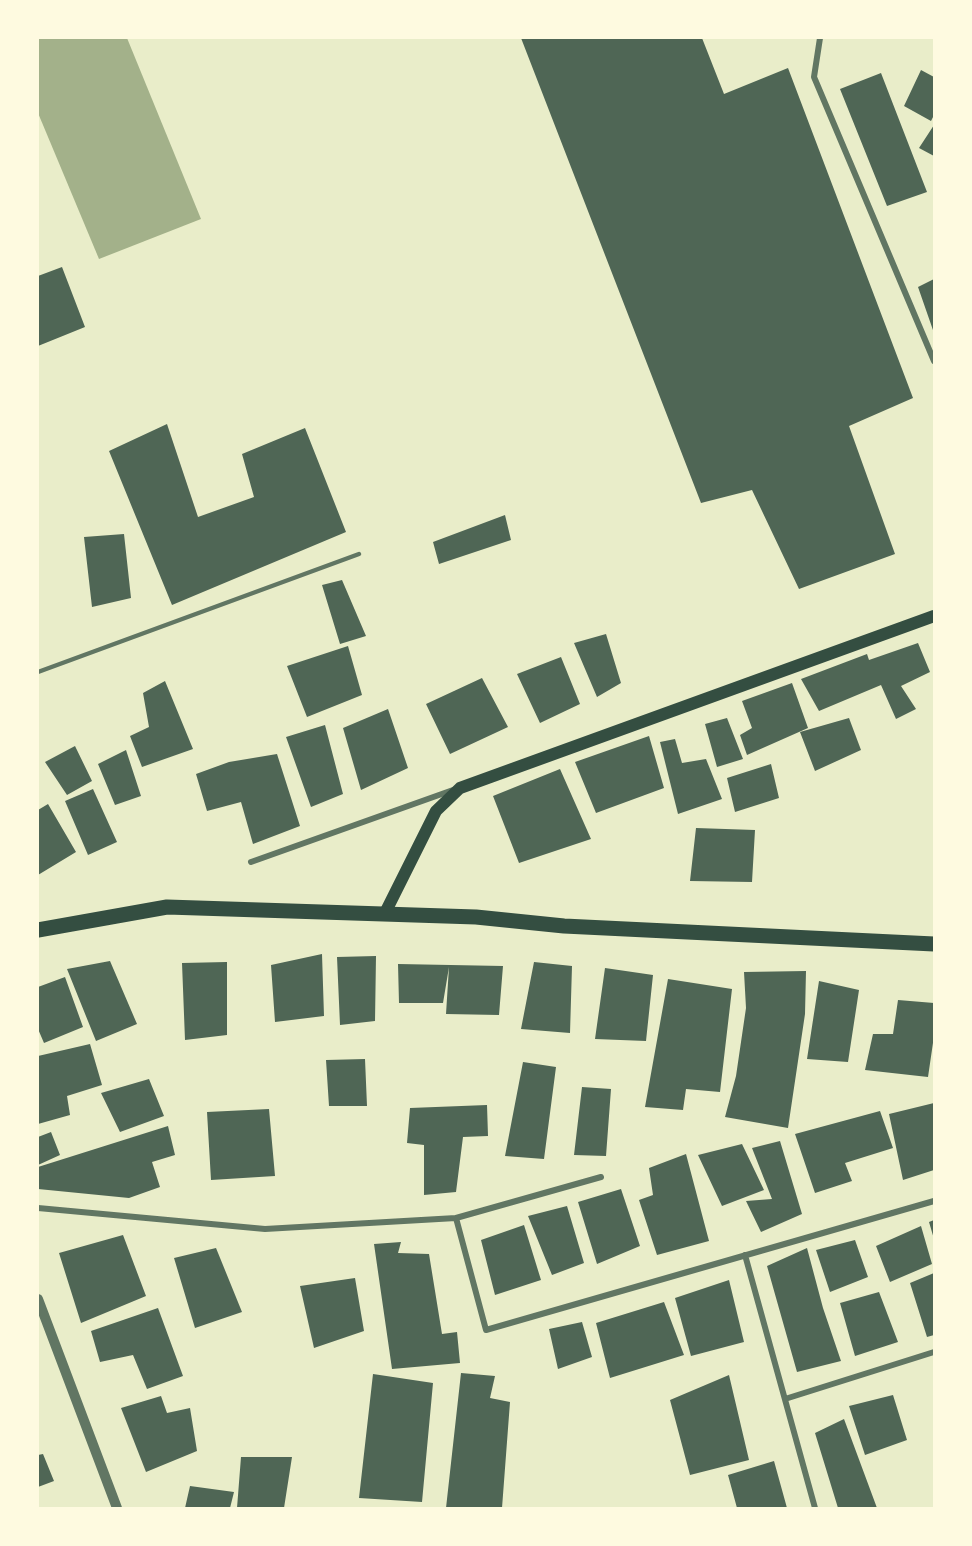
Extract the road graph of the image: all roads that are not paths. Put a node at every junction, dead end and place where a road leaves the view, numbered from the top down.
1 (820, 38) edge
2 (934, 361) edge
3 (359, 554) dead end
4 (934, 616) edge
5 (38, 672) edge
6 (460, 788) junction
7 (251, 862) dead end
8 (385, 913) junction
9 (38, 930) edge
10 (934, 944) edge
11 (602, 1177) dead end
12 (934, 1201) edge
13 (38, 1208) edge
14 (456, 1218) junction
15 (745, 1255) junction
16 (38, 1299) edge
17 (934, 1352) edge
18 (784, 1399) junction
19 (117, 1509) edge
20 (815, 1509) edge

1 - 2 street
3 - 5 lane
4 - 6 main road
6 - 7 street
6 - 8 main road
8 - 9 main road
8 - 10 main road
11 - 14 street
12 - 15 street
13 - 14 street
14 - 15 street
15 - 18 street
16 - 19 street
17 - 18 street
18 - 20 street

